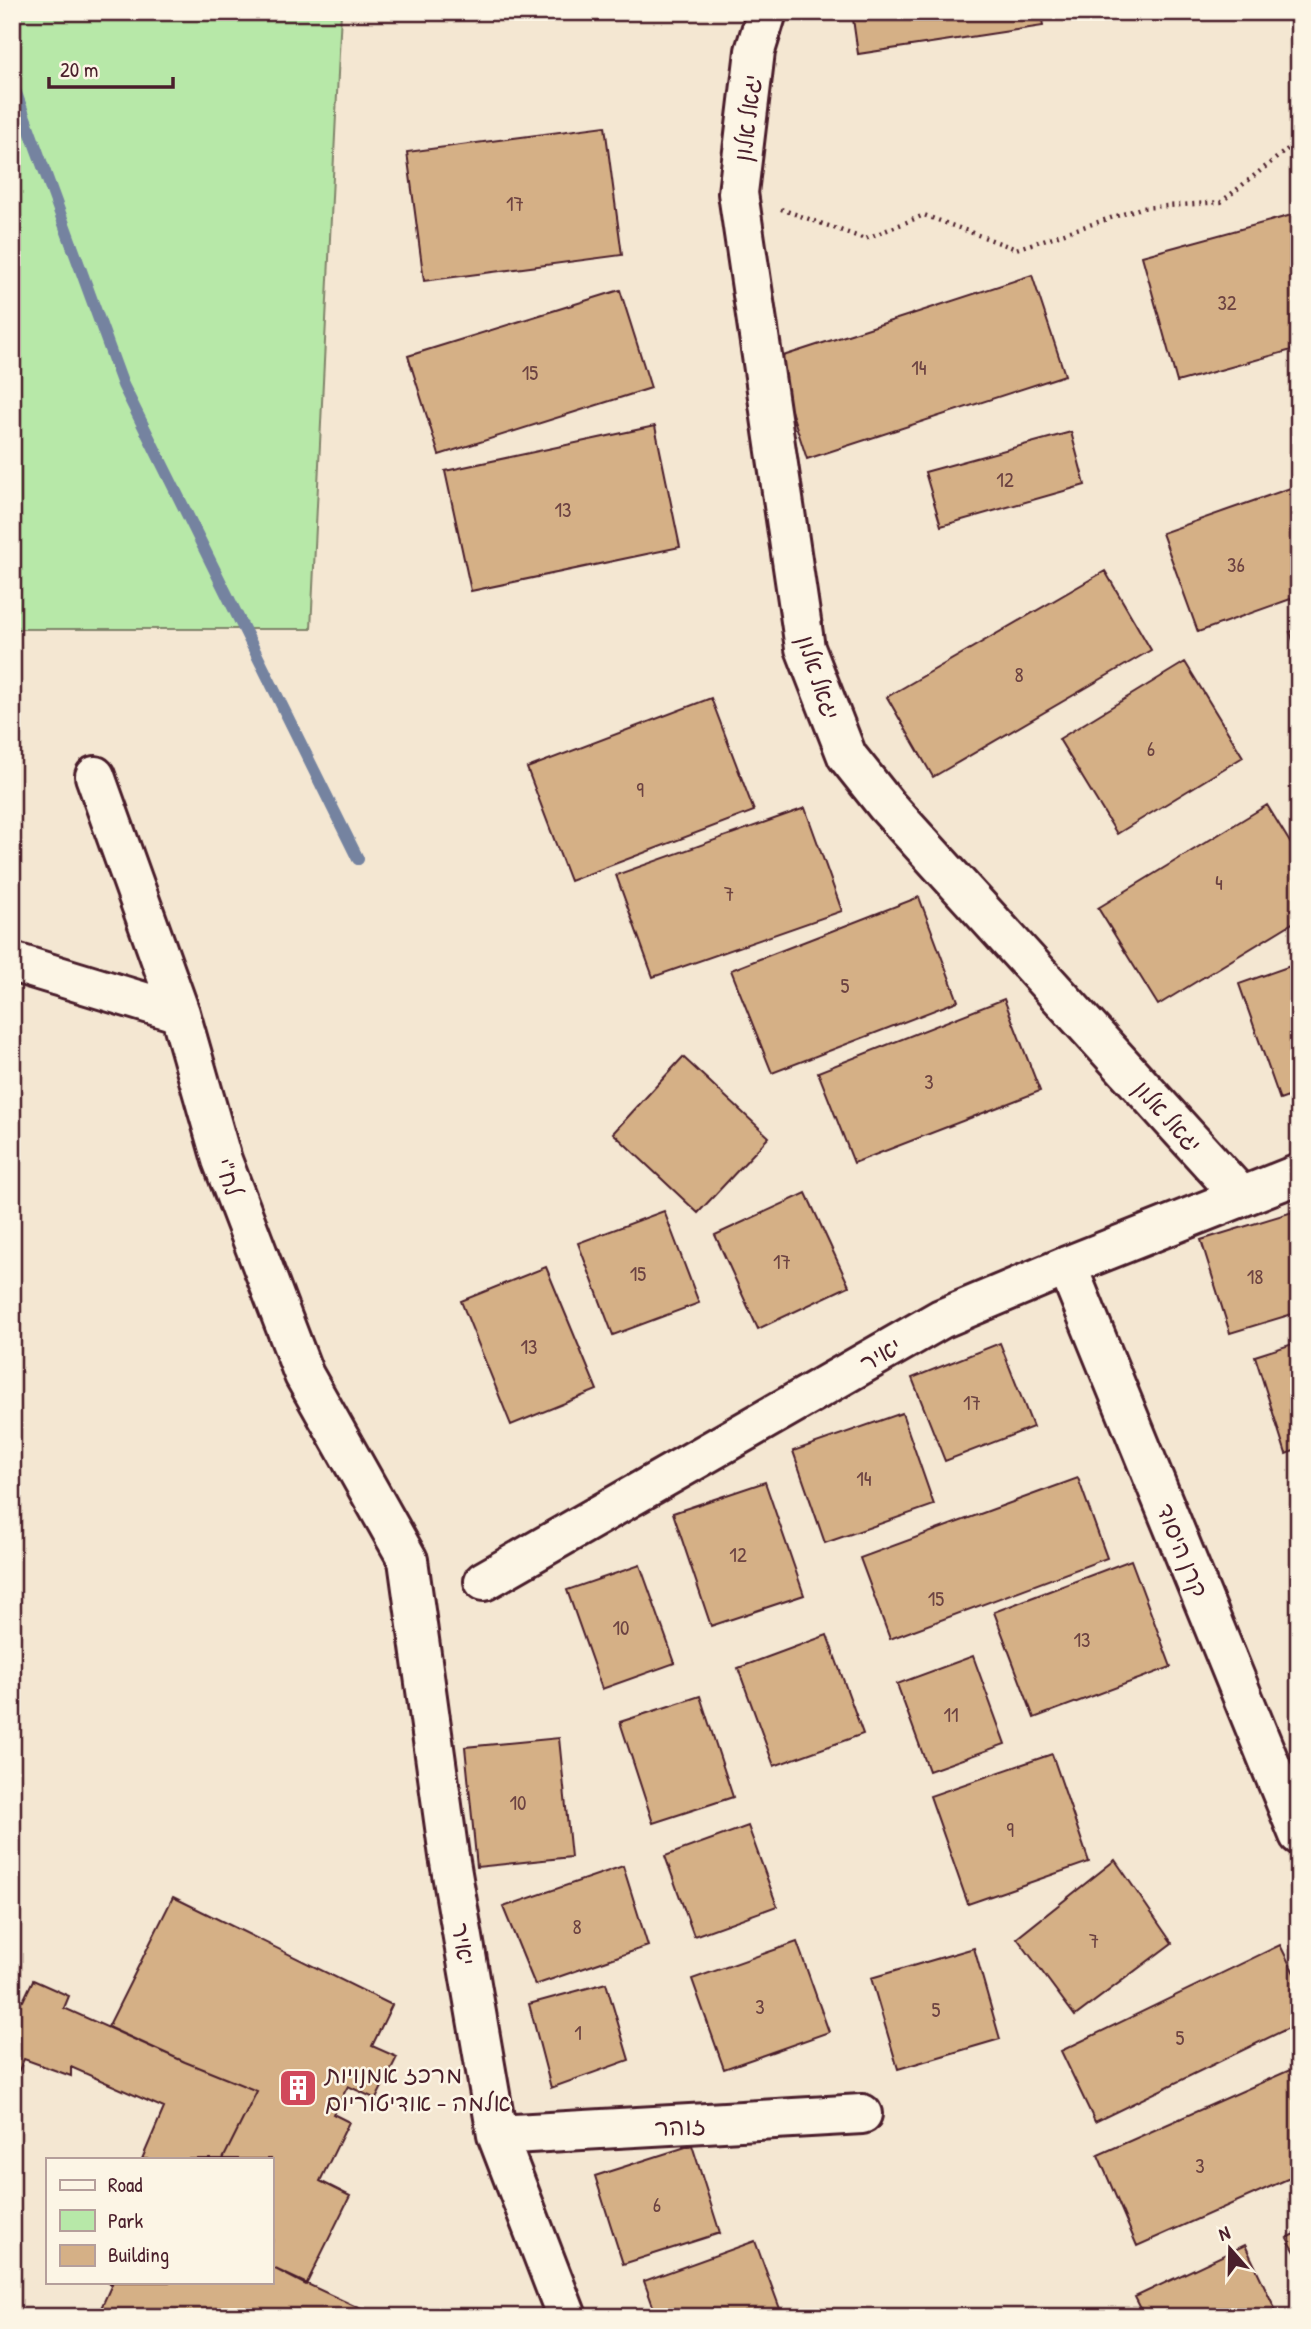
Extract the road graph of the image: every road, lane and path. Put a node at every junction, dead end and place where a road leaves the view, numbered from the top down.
1 (767, 12) edge
2 (1299, 140) edge
3 (738, 193) junction
4 (95, 776) dead end
5 (12, 962) edge
6 (180, 1013) junction
7 (1299, 1174) edge
8 (1241, 1196) junction
9 (1067, 1266) junction
10 (408, 1560) joint
11 (484, 1581) dead end
12 (1299, 1835) edge
13 (862, 2114) dead end
14 (497, 2135) junction
15 (566, 2317) edge

1 - 3 street, יגאל אלון
2 - 3 path
3 - 8 street, יגאל אלון
4 - 6 street, לח"י
5 - 6 street
6 - 10 street, לח"י
7 - 8 street, יאיר
8 - 9 street, יאיר
9 - 11 street, יאיר
9 - 12 street, קרן היסוד
10 - 14 street, יאיר
13 - 14 street, זוהר
14 - 15 street, יאיר

